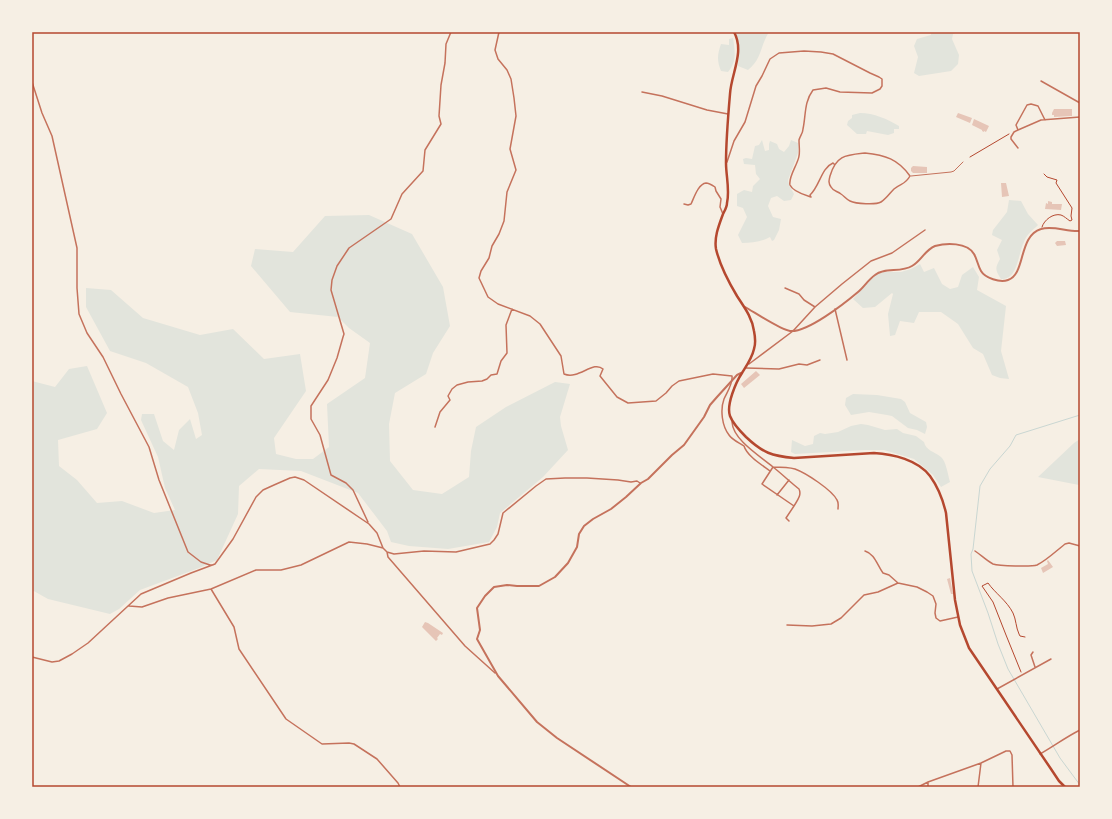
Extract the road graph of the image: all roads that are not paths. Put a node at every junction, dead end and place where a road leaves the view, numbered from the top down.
1 (451, 32) edge
2 (499, 32) edge
3 (734, 32) edge
4 (1041, 81) dead end
5 (32, 82) edge
6 (642, 92) dead end
7 (1080, 104) edge
8 (728, 114) junction
9 (1080, 117) edge
10 (1045, 120) junction
11 (1018, 130) junction
12 (1018, 148) dead end
13 (963, 162) dead end
14 (726, 163) junction
15 (834, 164) junction
16 (910, 176) junction
17 (684, 204) dead end
18 (723, 214) junction
19 (925, 230) dead end
20 (1080, 231) edge
21 (785, 288) dead end
22 (745, 306) junction
23 (815, 307) junction
24 (512, 309) junction
25 (835, 309) junction
26 (793, 331) junction
27 (820, 360) dead end
28 (848, 360) dead end
29 (748, 364) junction
30 (746, 368) junction
31 (742, 373) junction
32 (732, 381) junction
33 (732, 420) junction
34 (435, 427) dead end
35 (773, 467) junction
36 (770, 471) junction
37 (789, 480) junction
38 (642, 483) junction
39 (777, 495) junction
40 (794, 506) junction
41 (838, 510) dead end
42 (790, 521) dead end
43 (369, 524) junction
44 (1080, 546) edge
45 (383, 548) junction
46 (865, 551) dead end
47 (976, 551) dead end
48 (387, 552) junction
49 (215, 564) junction
50 (898, 583) junction
51 (211, 589) junction
52 (129, 606) junction
53 (958, 618) junction
54 (787, 625) dead end
55 (1033, 652) dead end
56 (32, 657) edge
57 (1051, 659) dead end
58 (1035, 667) junction
59 (498, 676) junction
60 (997, 690) junction
61 (1080, 730) edge
62 (1040, 754) junction
63 (981, 763) junction
64 (928, 782) junction
65 (400, 787) edge
66 (632, 787) edge
67 (918, 787) edge
68 (928, 787) edge
69 (978, 787) edge
70 (1013, 787) edge
71 (1065, 787) edge

1 - 43 street
2 - 24 street
3 - 8 main road
4 - 7 street
5 - 49 street
6 - 8 street
8 - 14 main road
9 - 10 street
10 - 11 street
10 - 11 street
11 - 12 street
13 - 16 street
14 - 15 street
14 - 18 main road
15 - 16 street
15 - 16 street
17 - 18 street
18 - 22 main road
19 - 23 street
20 - 25 street
21 - 23 street
22 - 26 street
22 - 29 main road
23 - 26 street
24 - 32 street
24 - 34 street
25 - 26 street
25 - 28 street
26 - 29 street
27 - 30 street
29 - 30 main road
30 - 31 main road
31 - 32 street
31 - 33 main road
32 - 36 street
32 - 38 street
33 - 35 street
33 - 53 main road
35 - 36 street
35 - 37 street
35 - 41 street
36 - 39 street
37 - 39 street
37 - 40 street
38 - 48 street
38 - 59 street
39 - 40 street
40 - 42 street
43 - 45 street
43 - 49 street
44 - 47 street
45 - 48 street
45 - 51 street
46 - 50 street
48 - 59 street
49 - 52 street
50 - 53 street
50 - 54 street
51 - 52 street
51 - 65 street
52 - 56 street
53 - 60 main road
55 - 58 street
57 - 58 street
58 - 60 street
59 - 66 street
60 - 62 main road
61 - 62 street
62 - 71 main road
63 - 64 street
63 - 69 street
63 - 70 street
64 - 67 street
64 - 68 street

